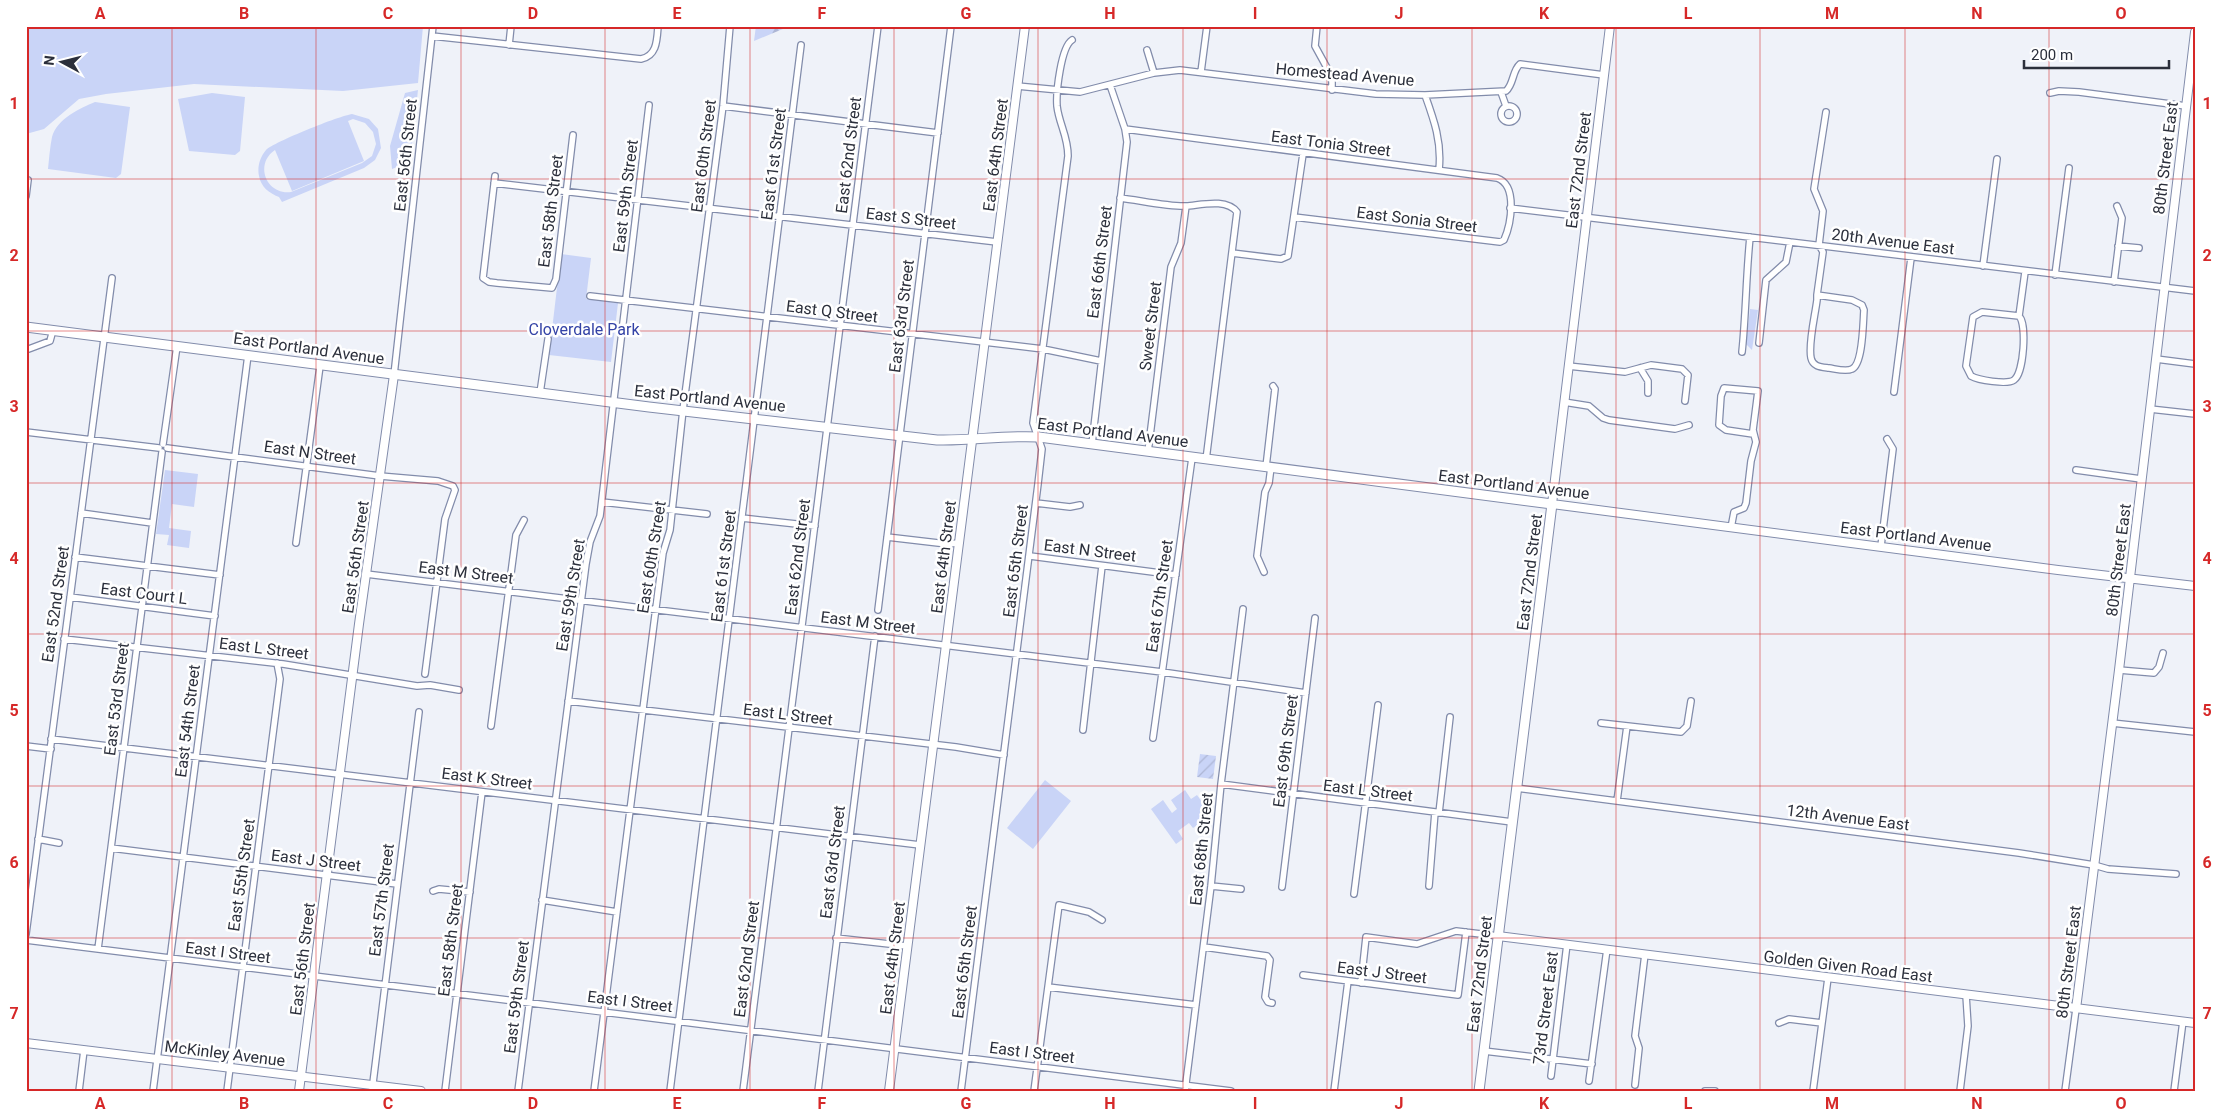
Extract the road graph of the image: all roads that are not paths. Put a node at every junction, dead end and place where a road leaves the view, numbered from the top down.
1 (433, 26) edge
2 (512, 26) edge
3 (658, 26) edge
4 (730, 26) edge
5 (878, 26) edge
6 (951, 26) edge
7 (1025, 26) edge
8 (1207, 26) edge
9 (1317, 26) edge
10 (1610, 26) edge
11 (2195, 32) edge
12 (432, 36) junction
13 (1072, 40) dead end
14 (509, 45) junction
15 (801, 45) dead end
16 (1147, 50) dead end
17 (1201, 72) junction
18 (1154, 73) junction
19 (1604, 75) junction
20 (1110, 85) junction
21 (1017, 86) junction
22 (1332, 90) junction
23 (1059, 91) junction
24 (1501, 92) junction
25 (2050, 93) dead end
26 (1424, 95) junction
27 (649, 105) dead end
28 (724, 106) junction
29 (1506, 106) dead end
30 (2186, 106) junction
31 (1826, 112) dead end
32 (793, 114) junction
33 (866, 124) junction
34 (1125, 129) junction
35 (938, 132) junction
36 (573, 135) dead end
37 (1303, 154) junction
38 (1997, 159) dead end
39 (2069, 168) dead end
40 (1439, 170) junction
41 (495, 176) dead end
42 (30, 180) edge
43 (494, 183) junction
44 (566, 191) junction
45 (26, 196) edge
46 (1120, 198) junction
47 (638, 200) junction
48 (1186, 206) junction
49 (2117, 206) dead end
50 (710, 208) junction
51 (1510, 208) junction
52 (780, 216) junction
53 (1294, 217) junction
54 (1587, 218) junction
55 (854, 225) junction
56 (925, 234) junction
57 (1750, 237) junction
58 (997, 242) junction
59 (1790, 242) junction
60 (1819, 246) junction
61 (2118, 246) junction
62 (2139, 248) dead end
63 (1232, 253) junction
64 (1912, 258) junction
65 (1983, 266) junction
66 (2025, 272) junction
67 (2055, 275) junction
68 (112, 278) dead end
69 (2114, 282) junction
70 (2163, 288) junction
71 (2195, 291) edge
72 (590, 296) dead end
73 (1818, 296) junction
74 (626, 300) junction
75 (698, 308) junction
76 (2019, 316) junction
77 (768, 317) junction
78 (26, 326) edge
79 (841, 326) junction
80 (53, 330) junction
81 (913, 335) junction
82 (104, 337) junction
83 (548, 339) dead end
84 (984, 343) junction
85 (1759, 343) dead end
86 (177, 346) junction
87 (26, 350) edge
88 (1043, 350) junction
89 (1742, 352) dead end
90 (248, 355) junction
91 (2156, 359) junction
92 (1101, 360) junction
93 (2195, 364) edge
94 (320, 366) junction
95 (1568, 366) junction
96 (1640, 368) junction
97 (394, 375) junction
98 (1273, 386) dead end
99 (1894, 392) dead end
100 (540, 393) junction
101 (1648, 393) dead end
102 (613, 402) junction
103 (1564, 402) junction
104 (1685, 402) dead end
105 (2150, 409) junction
106 (683, 410) junction
107 (2195, 414) edge
108 (755, 418) junction
109 (1689, 424) dead end
110 (827, 427) junction
111 (26, 432) edge
112 (1753, 434) junction
113 (899, 436) junction
114 (1039, 437) junction
115 (1887, 438) dead end
116 (91, 440) junction
117 (971, 440) junction
118 (1092, 444) junction
119 (162, 448) junction
120 (1148, 452) junction
121 (235, 456) junction
122 (1192, 458) junction
123 (1206, 460) junction
124 (307, 465) junction
125 (1268, 467) junction
126 (2076, 470) dead end
127 (380, 476) junction
128 (2141, 479) junction
129 (602, 502) junction
130 (1036, 503) junction
131 (1552, 504) junction
132 (1080, 505) dead end
133 (673, 510) junction
134 (81, 513) junction
135 (707, 514) dead end
136 (742, 518) junction
137 (524, 520) dead end
138 (152, 523) junction
139 (815, 526) junction
140 (1731, 528) junction
141 (887, 537) junction
142 (296, 543) dead end
143 (959, 543) junction
144 (1881, 546) junction
145 (1030, 556) junction
146 (75, 557) junction
147 (1102, 566) junction
148 (147, 567) junction
149 (1264, 572) dead end
150 (366, 574) junction
151 (220, 575) junction
152 (1176, 575) junction
153 (2130, 578) junction
154 (437, 582) junction
155 (2195, 586) edge
156 (509, 591) junction
157 (70, 597) junction
158 (581, 600) junction
159 (142, 607) junction
160 (1243, 609) dead end
161 (656, 610) junction
162 (878, 610) dead end
163 (215, 616) junction
164 (1315, 618) dead end
165 (730, 619) junction
166 (802, 628) junction
167 (875, 636) junction
168 (64, 639) junction
169 (945, 645) junction
170 (136, 647) junction
171 (2163, 653) dead end
172 (1017, 655) junction
173 (210, 656) junction
174 (277, 663) junction
175 (1090, 663) junction
176 (2119, 670) junction
177 (1162, 672) junction
178 (425, 674) dead end
179 (353, 675) junction
180 (1235, 682) junction
181 (459, 690) dead end
182 (1306, 693) junction
183 (568, 701) junction
184 (1691, 702) dead end
185 (1378, 705) dead end
186 (643, 710) junction
187 (419, 712) dead end
188 (1450, 718) dead end
189 (718, 719) junction
190 (1601, 723) dead end
191 (2112, 723) junction
192 (491, 726) dead end
193 (1627, 726) junction
194 (790, 728) junction
195 (1083, 730) dead end
196 (2195, 732) edge
197 (862, 736) junction
198 (1153, 738) dead end
199 (51, 739) junction
200 (933, 745) junction
201 (26, 746) edge
202 (124, 746) junction
203 (51, 749) junction
204 (1004, 755) junction
205 (196, 757) junction
206 (269, 766) junction
207 (341, 774) junction
208 (410, 783) junction
209 (1221, 784) junction
210 (1516, 788) junction
211 (482, 792) junction
212 (1294, 794) junction
213 (556, 801) junction
214 (1617, 801) junction
215 (1366, 804) junction
216 (630, 809) junction
217 (1437, 813) junction
218 (704, 819) junction
219 (1512, 822) junction
220 (776, 828) junction
221 (849, 837) junction
222 (38, 839) junction
223 (59, 842) dead end
224 (920, 845) junction
225 (111, 848) junction
226 (184, 857) junction
227 (2094, 864) junction
228 (256, 866) junction
229 (2176, 874) dead end
230 (327, 875) junction
231 (398, 884) junction
232 (1211, 886) junction
233 (1429, 886) dead end
234 (1282, 887) dead end
235 (1241, 889) dead end
236 (433, 891) dead end
237 (470, 892) junction
238 (1354, 894) dead end
239 (29, 895) edge
240 (542, 900) junction
241 (617, 912) junction
242 (1102, 920) dead end
243 (1466, 932) junction
244 (26, 934) edge
245 (1498, 936) junction
246 (836, 938) junction
247 (26, 940) edge
248 (1567, 944) junction
249 (907, 946) junction
250 (1204, 947) junction
251 (98, 949) junction
252 (1607, 949) junction
253 (1645, 954) junction
254 (170, 959) junction
255 (242, 967) junction
256 (1303, 975) dead end
257 (314, 976) junction
258 (1828, 978) junction
259 (1348, 981) junction
260 (1361, 983) junction
261 (385, 984) junction
262 (1048, 986) junction
263 (457, 993) junction
264 (1966, 995) junction
265 (530, 1002) junction
266 (1272, 1003) dead end
267 (1196, 1005) junction
268 (2076, 1009) junction
269 (604, 1011) junction
270 (679, 1021) junction
271 (2183, 1021) junction
272 (1778, 1023) dead end
273 (1822, 1023) junction
274 (2195, 1023) edge
275 (751, 1029) junction
276 (824, 1038) junction
277 (26, 1043) edge
278 (894, 1048) junction
279 (84, 1050) junction
280 (1484, 1051) junction
281 (156, 1058) junction
282 (965, 1058) junction
283 (1553, 1059) junction
284 (1592, 1064) junction
285 (230, 1067) junction
286 (1037, 1067) junction
287 (1551, 1076) dead end
288 (301, 1077) junction
289 (1590, 1081) dead end
290 (1635, 1085) dead end
291 (372, 1088) edge
292 (1185, 1088) edge
293 (410, 1090) edge
294 (80, 1091) edge
295 (153, 1091) edge
296 (227, 1091) edge
297 (299, 1091) edge
298 (421, 1091) edge
299 (445, 1091) edge
300 (518, 1091) edge
301 (594, 1091) edge
302 (670, 1091) edge
303 (743, 1091) edge
304 (818, 1091) edge
305 (889, 1091) edge
306 (961, 1091) edge
307 (1034, 1091) edge
308 (1231, 1091) edge
309 (1334, 1091) edge
310 (1480, 1091) edge
311 (1705, 1091) edge
312 (1715, 1091) edge
313 (1812, 1091) edge
314 (1960, 1091) edge
315 (2065, 1091) edge
316 (2174, 1091) edge

1 - 12 street, East 56th Street
2 - 14 street
3 - 14 street
4 - 28 street, East 60th Street
5 - 33 street, East 62nd Street
6 - 35 street, East 63rd Street
7 - 21 street, East 64th Street
8 - 17 street
9 - 22 street
10 - 19 street, East 72nd Street
11 - 30 street, 80th Street East
12 - 14 street
12 - 97 street, East 56th Street
13 - 23 street, East 65th Street
15 - 32 street, East 61st Street
16 - 18 street
17 - 18 street, Homestead Avenue
17 - 22 street, Homestead Avenue
18 - 20 street, Homestead Avenue
19 - 24 street
19 - 54 street, East 72nd Street
20 - 23 street, Homestead Avenue
20 - 34 street, East 66th Street
21 - 23 street, Homestead Avenue
21 - 58 street, East 64th Street
22 - 26 street, Homestead Avenue
23 - 88 street, East 65th Street
24 - 26 street, Homestead Avenue
24 - 29 street
25 - 30 street
26 - 40 street
27 - 47 street, East 59th Street
28 - 32 street
28 - 50 street, East 60th Street
30 - 70 street, 80th Street East
31 - 60 street
32 - 33 street
32 - 52 street, East 61st Street
33 - 35 street
33 - 55 street, East 62nd Street
34 - 37 street, East Tonia Street
34 - 46 street, East 66th Street
35 - 56 street, East 63rd Street
36 - 44 street, East 58th Street
37 - 40 street, East Tonia Street
37 - 53 street
38 - 65 street
39 - 67 street
40 - 51 street, East Tonia Street
41 - 43 street
42 - 45 street
43 - 44 street, East S Street
43 - 44 street, East 58th Street
44 - 47 street, East S Street
46 - 48 street
46 - 92 street, East 66th Street
47 - 50 street, East S Street
47 - 74 street, East 59th Street
48 - 63 street
48 - 120 street, Sweet Street
49 - 61 street
50 - 52 street, East S Street
50 - 75 street, East 60th Street
51 - 53 street, East Sonia Street
51 - 54 street, 20th Avenue East
52 - 55 street, East S Street
52 - 77 street, East 61st Street
53 - 63 street
54 - 57 street, 20th Avenue East
54 - 95 street, East 72nd Street
55 - 56 street, East S Street
55 - 79 street, East 62nd Street
56 - 58 street, East S Street
56 - 81 street, East 63rd Street
57 - 59 street, 20th Avenue East
57 - 89 street
58 - 84 street, East 64th Street
59 - 60 street, 20th Avenue East
59 - 85 street
60 - 64 street, 20th Avenue East
60 - 73 street
61 - 62 street
61 - 69 street
63 - 123 street
64 - 65 street, 20th Avenue East
64 - 99 street
65 - 66 street, 20th Avenue East
66 - 67 street, 20th Avenue East
66 - 76 street
67 - 69 street, 20th Avenue East
68 - 82 street, East 52nd Street
69 - 70 street, 20th Avenue East
70 - 71 street, 20th Avenue East
70 - 91 street, 80th Street East
72 - 74 street, East Q Street
73 - 73 street
74 - 75 street, East Q Street
74 - 102 street, East 59th Street
75 - 77 street, East Q Street
75 - 106 street, East 60th Street
76 - 76 street
77 - 79 street, East Q Street
77 - 108 street, East 61st Street
78 - 80 main road, East Portland Avenue
79 - 81 street, East Q Street
79 - 110 street, East 62nd Street
80 - 82 main road, East Portland Avenue
80 - 87 street
81 - 84 street, East Q Street
81 - 113 street, East 63rd Street
82 - 86 main road, East Portland Avenue
82 - 116 street, East 52nd Street
83 - 100 street
84 - 88 street, East Q Street
84 - 117 street, East 64th Street
86 - 90 main road, East Portland Avenue
86 - 119 street, East 53rd Street
88 - 92 street, East Q Street
88 - 114 street, East 65th Street
90 - 94 main road, East Portland Avenue
90 - 121 street, East 54th Street
91 - 93 street
91 - 105 street, 80th Street East
92 - 118 street, East 66th Street
94 - 97 main road, East Portland Avenue
94 - 124 street
95 - 96 street
95 - 103 street, East 72nd Street
96 - 101 street
96 - 104 street
97 - 100 main road, East Portland Avenue
97 - 127 street, East 56th Street
98 - 125 street
100 - 102 main road, East Portland Avenue
102 - 106 main road, East Portland Avenue
102 - 129 street, East 59th Street
103 - 109 street
103 - 131 street, East 72nd Street
105 - 107 street
105 - 128 street, 80th Street East
106 - 108 main road, East Portland Avenue
106 - 133 street, East 60th Street
108 - 110 main road, East Portland Avenue
108 - 136 street, East 61st Street
110 - 113 main road, East Portland Avenue
110 - 139 street, East 62nd Street
111 - 116 street, East N Street
112 - 112 street
112 - 140 street
113 - 117 main road, East Portland Avenue
113 - 141 street, East 63rd Street
114 - 117 main road, East Portland Avenue
114 - 118 main road, East Portland Avenue
114 - 130 street, East 65th Street
115 - 144 street
116 - 119 street, East N Street
116 - 134 street, East 52nd Street
117 - 143 street, East 64th Street
118 - 120 main road, East Portland Avenue
119 - 121 street, East N Street
119 - 138 street, East 53rd Street
120 - 122 main road, East Portland Avenue
121 - 124 street, East N Street
121 - 151 street, East 54th Street
122 - 123 main road, East Portland Avenue
122 - 152 street, East 67th Street
123 - 125 main road, East Portland Avenue
124 - 127 street, East N Street
124 - 142 street
125 - 131 main road, East Portland Avenue
125 - 149 street
126 - 128 street
127 - 150 street, East 56th Street
127 - 154 street, East N Street
128 - 153 street, 80th Street East
129 - 133 street
129 - 158 street, East 59th Street
130 - 132 street
130 - 145 street, East 65th Street
131 - 140 street, East Portland Avenue
131 - 210 main road, East 72nd Street
133 - 135 street
133 - 161 street, East 60th Street
134 - 138 street
134 - 146 street, East 52nd Street
136 - 139 street
136 - 165 street, East 61st Street
137 - 156 street
138 - 148 street, East 53rd Street
139 - 166 street, East 62nd Street
140 - 144 street, East Portland Avenue
141 - 143 street
141 - 162 street, East 63rd Street
143 - 169 street, East 64th Street
144 - 153 street, East Portland Avenue
145 - 147 street, East N Street
145 - 172 street, East 65th Street
146 - 148 street
146 - 157 street, East 52nd Street
147 - 152 street, East N Street
147 - 175 street
148 - 151 street
148 - 159 street, East 53rd Street
150 - 154 street, East M Street
150 - 179 street, East 56th Street
151 - 163 street, East 54th Street
152 - 177 street, East 67th Street
153 - 155 street, East Portland Avenue
153 - 176 street, 80th Street East
154 - 156 street, East M Street
154 - 178 street
156 - 158 street, East M Street
156 - 192 street
157 - 159 street, East Court L
157 - 168 street, East 52nd Street
158 - 161 street, East M Street
158 - 183 street, East 59th Street
159 - 163 street, East Court L
159 - 170 street, East 53rd Street
160 - 180 street, East 68th Street
161 - 165 street, East M Street
161 - 186 street, East 60th Street
163 - 173 street, East 54th Street
164 - 182 street, East 69th Street
165 - 166 street, East M Street
165 - 189 street, East 61st Street
166 - 167 street, East M Street
166 - 194 street, East 62nd Street
167 - 169 street, East M Street
167 - 197 street, East 63rd Street
168 - 170 street, East L Street
168 - 199 street, East 52nd Street
169 - 172 street, East M Street
169 - 200 street, East 64th Street
170 - 173 street, East L Street
170 - 202 street, East 53rd Street
171 - 176 street
172 - 175 street, East M Street
172 - 204 street, East 65th Street
173 - 174 street, East L Street
173 - 205 street, East 54th Street
174 - 179 street, East L Street
174 - 206 street, East 55th Street
175 - 177 street, East M Street
175 - 195 street
176 - 191 street, 80th Street East
177 - 180 street, East M Street
177 - 198 street, East 67th Street
179 - 181 street, East L Street
179 - 207 street, East 56th Street
180 - 182 street, East M Street
180 - 209 street, East 68th Street
182 - 212 street, East 69th Street
183 - 186 street, East L Street
183 - 213 street, East 59th Street
184 - 193 street
185 - 215 street
186 - 189 street, East L Street
186 - 216 street, East 60th Street
187 - 208 street, East 57th Street
188 - 217 street
189 - 194 street, East L Street
189 - 218 street, East 61st Street
190 - 193 street
191 - 196 street
191 - 227 street, 80th Street East
193 - 214 street
194 - 197 street, East L Street
194 - 220 street, East 62nd Street
197 - 200 street, East L Street
197 - 221 street, East 63rd Street
199 - 202 street, East K Street
199 - 203 street, East 52nd Street
200 - 204 street, East L Street
200 - 224 street, East 64th Street
201 - 203 street
202 - 205 street, East K Street
202 - 225 street, East 53rd Street
203 - 222 street, East 52nd Street
204 - 282 street, East 65th Street
205 - 206 street, East K Street
205 - 226 street, East 54th Street
206 - 207 street, East K Street
206 - 228 street, East 55th Street
207 - 208 street, East K Street
207 - 230 street, East 56th Street
208 - 211 street, East K Street
208 - 231 street, East 57th Street
209 - 212 street, East L Street
209 - 232 street, East 68th Street
210 - 214 street, 12th Avenue East
210 - 219 main road, East 72nd Street
211 - 213 street, East K Street
211 - 237 street, East 58th Street
212 - 215 street, East L Street
212 - 234 street, East 69th Street
213 - 216 street, East K Street
213 - 240 street, East 59th Street
214 - 227 street, 12th Avenue East
215 - 217 street, East L Street
215 - 238 street
216 - 218 street, East K Street
216 - 241 street, East 60th Street
217 - 219 street, East L Street
217 - 233 street
218 - 220 street, East K Street
218 - 270 street, East 61st Street
219 - 245 main road, East 72nd Street
220 - 221 street, East K Street
220 - 275 street, East 62nd Street
221 - 224 street, East K Street
221 - 246 street, East 63rd Street
222 - 223 street
222 - 239 street, East 52nd Street
224 - 249 street, East 64th Street
225 - 226 street, East J Street
225 - 251 street, East 53rd Street
226 - 228 street, East J Street
226 - 254 street, East 54th Street
227 - 229 street, 12th Avenue East
227 - 268 street, 80th Street East
228 - 230 street, East J Street
228 - 255 street, East 55th Street
230 - 231 street, East J Street
230 - 257 street, East 56th Street
231 - 261 street, East 57th Street
232 - 235 street
232 - 250 street, East 68th Street
236 - 237 street
237 - 263 street, East 58th Street
239 - 244 street, East 52nd Street
240 - 241 street
240 - 265 street, East 59th Street
241 - 269 street, East 60th Street
242 - 262 street
243 - 245 street
243 - 260 street
243 - 260 street, East J Street
245 - 248 street, Golden Given Road East
245 - 280 main road, East 72nd Street
246 - 249 street
246 - 276 street, East 63rd Street
247 - 251 street, East I Street
248 - 252 street, Golden Given Road East
248 - 283 street, 73rd Street East
249 - 278 street, East 64th Street
250 - 266 street
250 - 267 street, East 68th Street
251 - 254 street, East I Street
252 - 253 street, Golden Given Road East
252 - 284 street
253 - 258 street, Golden Given Road East
253 - 290 street
254 - 255 street, East I Street
254 - 281 street, East 54th Street
255 - 257 street, East I Street
255 - 285 street, East 55th Street
256 - 259 street, East J Street
257 - 261 street, East I Street
257 - 288 street, East 56th Street
258 - 264 street, Golden Given Road East
258 - 273 street
259 - 260 street, East J Street
259 - 309 street
261 - 263 street, East I Street
261 - 291 street, East 57th Street
262 - 267 street
262 - 286 street
263 - 265 street, East I Street
263 - 299 street, East 58th Street
264 - 268 street, Golden Given Road East
264 - 314 street
265 - 269 street, East I Street
265 - 300 street, East 59th Street
267 - 292 street, East 68th Street
268 - 271 street, Golden Given Road East
268 - 315 street, 80th Street East
269 - 270 street, East I Street
269 - 301 street, East 60th Street
270 - 275 street, East I Street
270 - 302 street, East 61st Street
271 - 274 street, Golden Given Road East
271 - 316 street
272 - 273 street
273 - 313 street
275 - 276 street, East I Street
275 - 303 street, East 62nd Street
276 - 278 street, East I Street
276 - 304 street, East 63rd Street
277 - 279 street, McKinley Avenue
278 - 282 street, East I Street
278 - 305 street, East 64th Street
279 - 281 street, McKinley Avenue
279 - 294 street
280 - 283 street
280 - 310 main road, East 72nd Street
281 - 285 street, McKinley Avenue
281 - 295 street, East 54th Street
282 - 286 street, East I Street
282 - 306 street, East 65th Street
283 - 284 street
283 - 287 street, 73rd Street East
284 - 289 street
285 - 288 street, McKinley Avenue
285 - 296 street, East 55th Street
286 - 292 street, East I Street
286 - 307 street
288 - 291 street, McKinley Avenue
288 - 297 street, East 56th Street
291 - 293 street, McKinley Avenue
292 - 308 street, East I Street
293 - 298 street, McKinley Avenue
311 - 312 street

